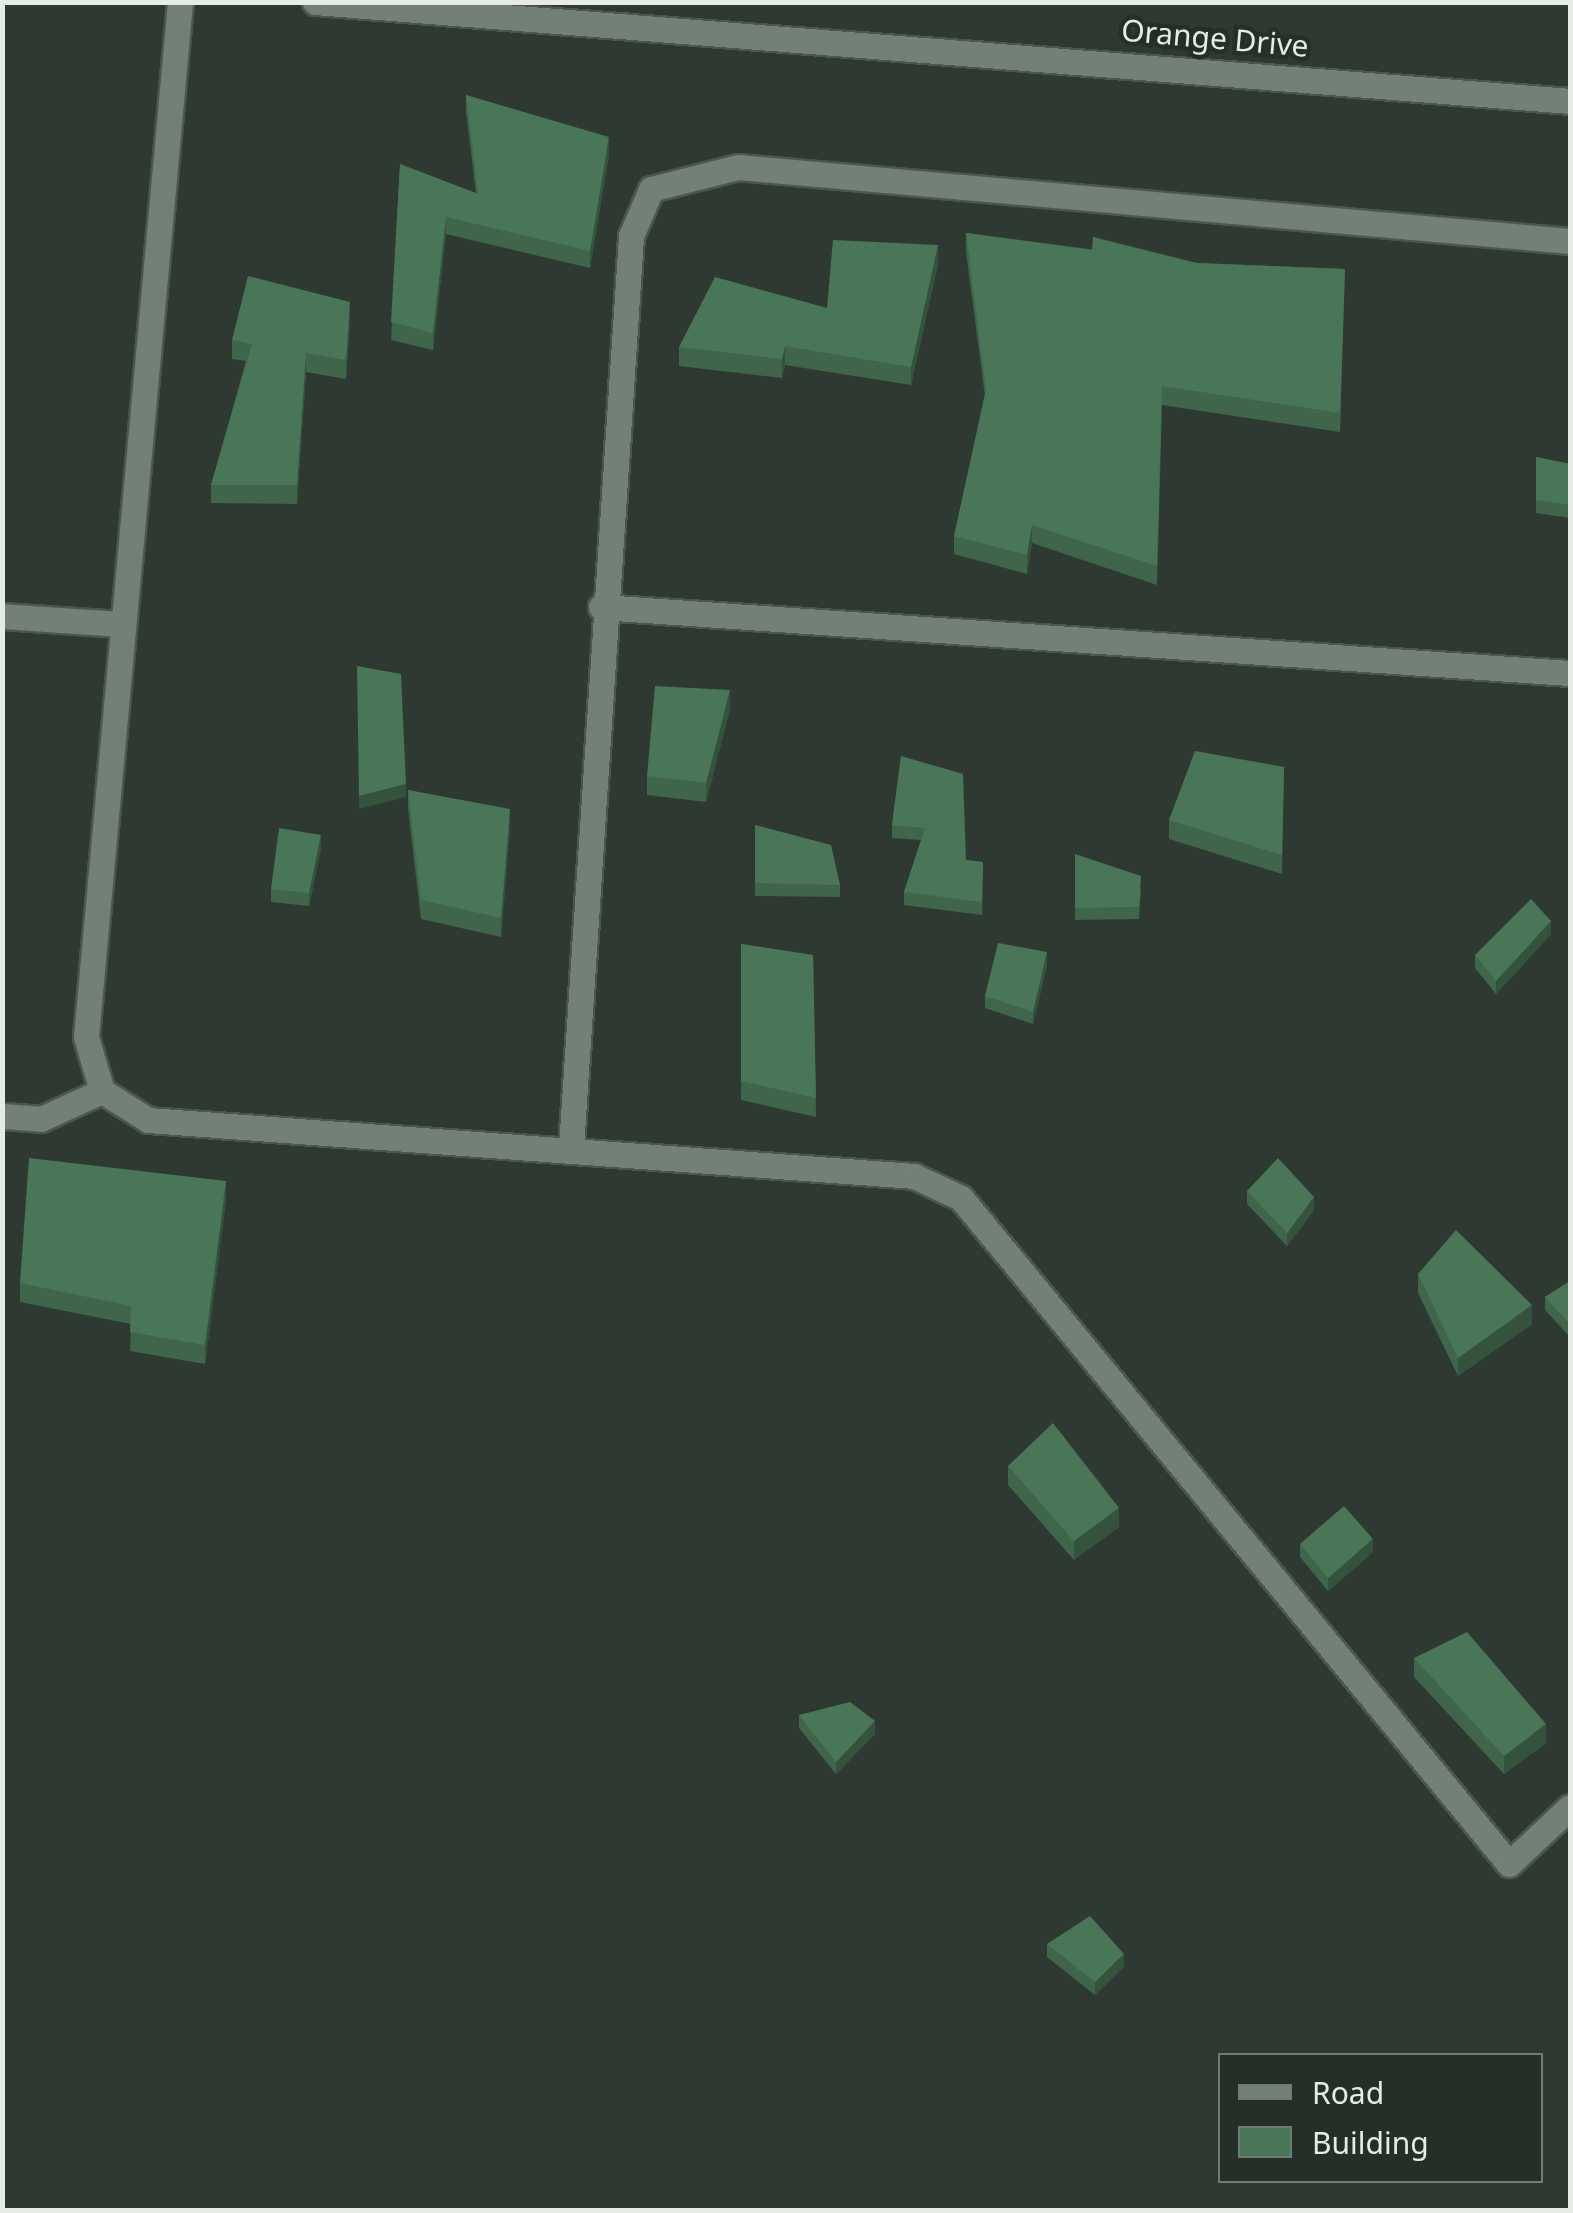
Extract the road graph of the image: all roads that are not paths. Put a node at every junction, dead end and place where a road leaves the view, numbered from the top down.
1 (180, 2) edge
2 (315, 2) edge
3 (1570, 101) edge
4 (1570, 241) edge
5 (601, 607) junction
6 (2, 616) edge
7 (119, 624) junction
8 (1570, 673) edge
9 (102, 1091) junction
10 (2, 1116) edge
11 (572, 1148) junction
12 (1570, 1807) edge

1 - 7 street
2 - 3 street, Orange Drive
4 - 5 street
5 - 8 street
5 - 11 street
6 - 7 street
7 - 9 street
9 - 10 street
9 - 11 street
11 - 12 street

